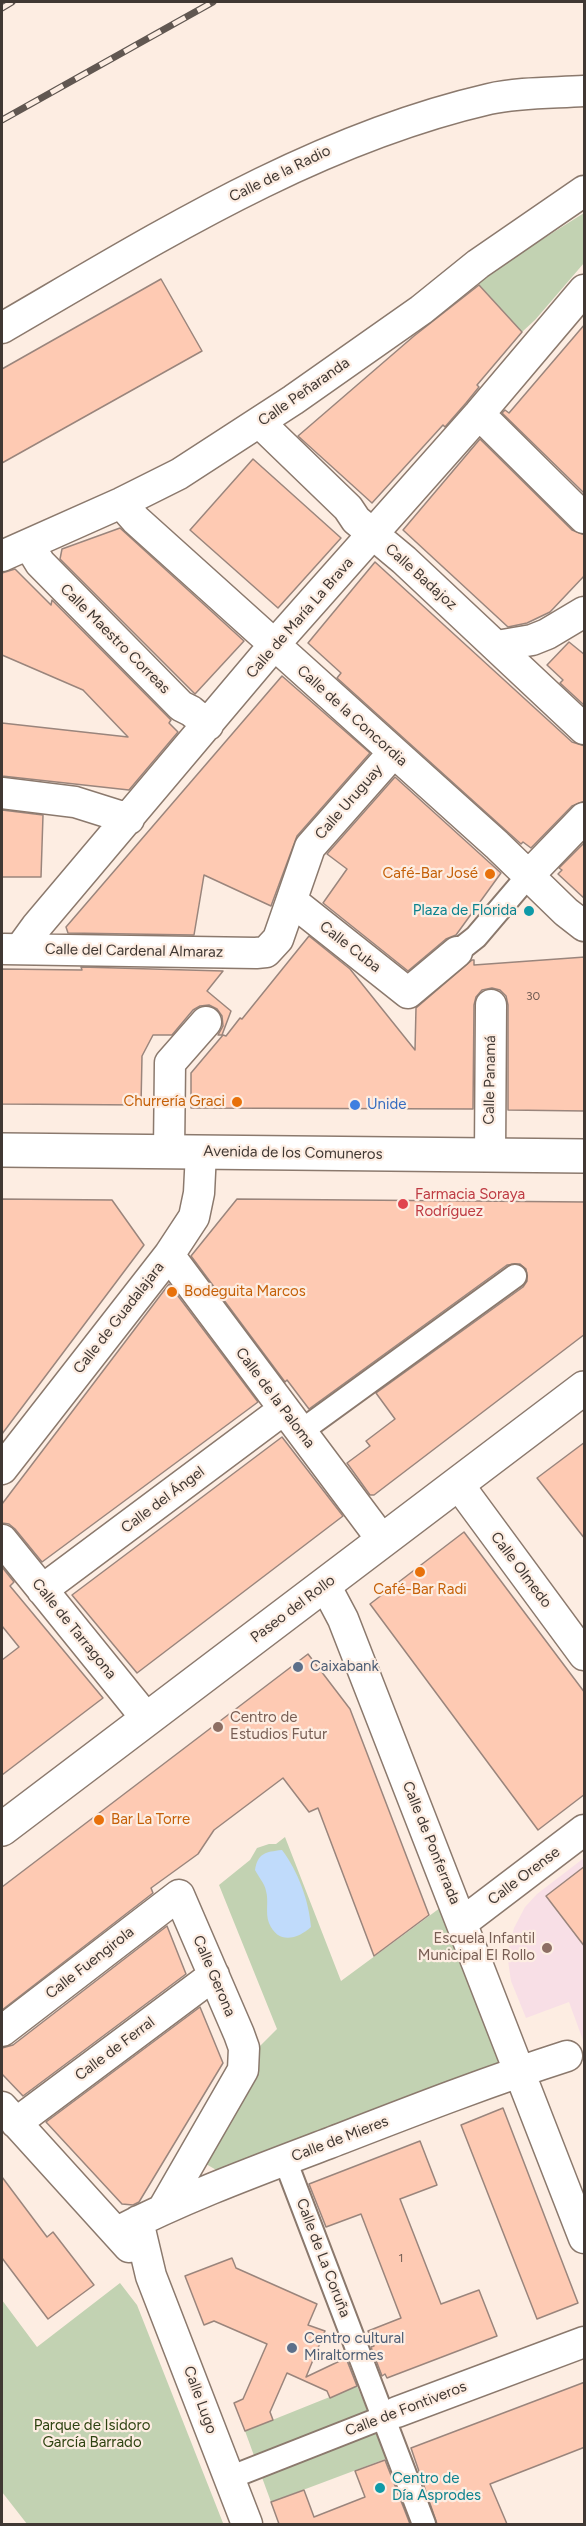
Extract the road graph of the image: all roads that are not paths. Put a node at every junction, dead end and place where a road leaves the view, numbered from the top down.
1 (585, 91) edge
2 (585, 191) edge
3 (585, 290) edge
4 (2, 328) edge
5 (479, 414) junction
6 (260, 423) junction
7 (121, 503) junction
8 (585, 518) edge
9 (373, 534) junction
10 (29, 545) junction
11 (2, 556) edge
12 (585, 612) edge
13 (273, 645) junction
14 (497, 646) junction
15 (208, 725) junction
16 (585, 729) edge
17 (393, 753) junction
18 (2, 793) edge
19 (585, 818) edge
20 (129, 819) junction
21 (528, 876) junction
22 (292, 901) junction
23 (585, 926) edge
24 (11, 949) edge
25 (267, 952) joint
26 (457, 952) joint
27 (491, 1005) dead end
28 (206, 1022) dead end
29 (2, 1150) edge
30 (169, 1152) junction
31 (201, 1152) junction
32 (490, 1155) junction
33 (585, 1156) edge
34 (169, 1255) junction
35 (515, 1276) dead end
36 (585, 1388) edge
37 (291, 1421) junction
38 (2, 1469) edge
39 (458, 1484) junction
40 (2, 1539) edge
41 (383, 1541) junction
42 (325, 1585) junction
43 (42, 1590) junction
44 (585, 1655) edge
45 (147, 1719) junction
46 (2, 1829) edge
47 (585, 1830) edge
48 (179, 1895) joint
49 (463, 1922) junction
50 (214, 1975) junction
51 (2, 2031) edge
52 (567, 2056) dead end
53 (519, 2070) junction
54 (9, 2115) edge
55 (196, 2151) junction
56 (285, 2160) junction
57 (221, 2185) junction
58 (139, 2221) junction
59 (585, 2238) edge
60 (585, 2342) edge
61 (391, 2415) junction
62 (229, 2478) junction
63 (247, 2524) edge
64 (424, 2524) edge

1 - 4 street, Calle de la Radio
2 - 6 street, Calle Peñaranda
3 - 5 street, Calle de María La Brava
5 - 8 street
5 - 9 street, Calle de María La Brava
6 - 7 street, Calle Peñaranda
6 - 9 street, Calle Badajoz
7 - 10 street, Calle Peñaranda
7 - 13 street, Calle de la Concordia
9 - 13 street, Calle de María La Brava
9 - 14 street, Calle Badajoz
10 - 11 street, Calle Peñaranda
10 - 15 street, Calle Maestro Correas
12 - 14 street
13 - 15 street, Calle de María La Brava
13 - 17 street, Calle de la Concordia
14 - 16 street, Calle Badajoz
15 - 20 street, Calle de María La Brava
17 - 21 street, Calle de la Concordia
17 - 22 street, Calle Uruguay
18 - 20 street
19 - 21 street
20 - 24 street, Calle de María La Brava
21 - 23 street, Calle de la Concordia
21 - 26 street
22 - 25 street, Calle Uruguay
22 - 26 street, Calle Cuba
24 - 25 street, Calle del Cardenal Almaraz
27 - 32 street, Calle Panamá
28 - 30 street
29 - 30 main road, Avenida de los Comuneros
30 - 31 main road, Avenida de los Comuneros
31 - 32 main road, Avenida de los Comuneros
31 - 34 street, Calle de Guadalajara
32 - 33 main road, Avenida de los Comuneros
34 - 37 street, Calle de la Paloma
34 - 38 street, Calle de Guadalajara
35 - 37 street, Calle del Ángel
36 - 39 main road, Paseo del Rollo
37 - 41 street, Calle de la Paloma
37 - 43 street, Calle del Ángel
39 - 41 main road, Paseo del Rollo
39 - 44 street, Calle Olmedo
40 - 43 street, Calle de Tarragona
41 - 42 main road, Paseo del Rollo
42 - 45 main road, Paseo del Rollo
42 - 49 street, Calle de Ponferrada
43 - 45 street, Calle de Tarragona
45 - 46 main road, Paseo del Rollo
47 - 49 street, Calle Orense
48 - 50 street, Calle Gerona
48 - 51 street, Calle Fuengirola
49 - 53 street, Calle de Ponferrada
50 - 54 street, Calle de Ferral
50 - 55 street, Calle Gerona
52 - 53 street, Calle de Mieres
53 - 56 street, Calle de Mieres
53 - 59 street, Calle de Ponferrada
54 - 58 street, Calle Lugo
55 - 57 street
55 - 58 street
56 - 57 street, Calle de Mieres
56 - 61 street, Calle de La Coruña
57 - 58 street, Calle de Mieres
58 - 62 street, Calle Lugo
60 - 61 street, Calle de Fontiveros
61 - 62 street, Calle de Fontiveros
61 - 64 street, Calle de La Coruña
62 - 63 street, Calle Lugo

